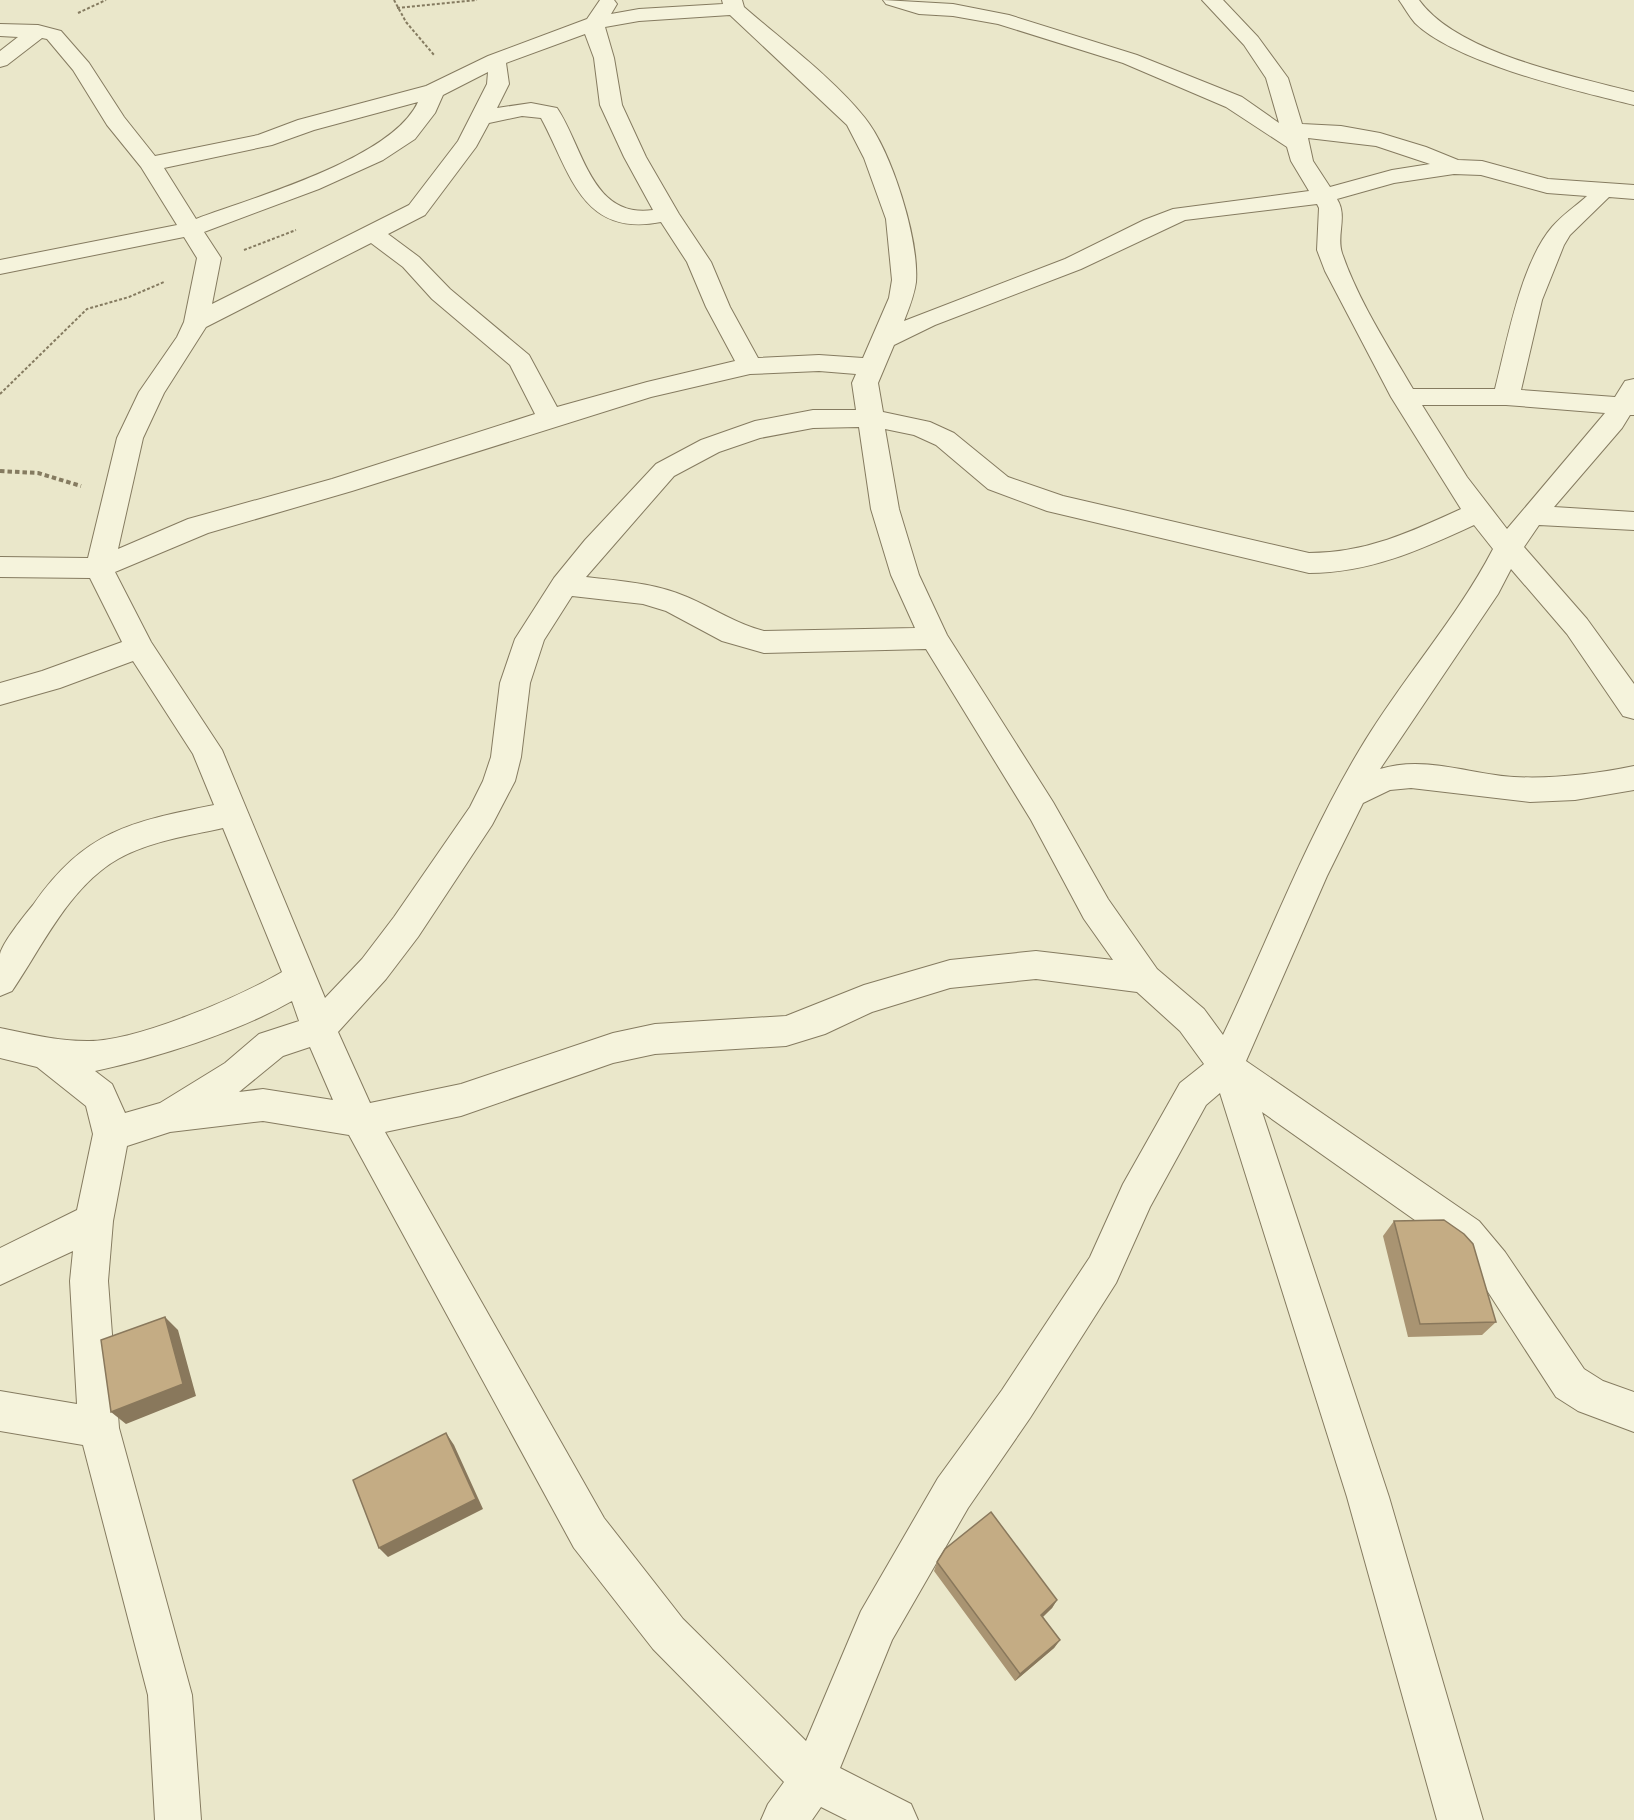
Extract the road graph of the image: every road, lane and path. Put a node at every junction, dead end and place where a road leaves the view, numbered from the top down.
1 (394, 0) edge
2 (477, 0) edge
3 (609, 0) edge
4 (893, 0) edge
5 (1212, 0) edge
6 (1409, 0) edge
7 (734, 4) edge
8 (397, 8) junction
9 (595, 23) junction
10 (0, 30) edge
11 (38, 31) junction
12 (495, 60) junction
13 (0, 61) edge
14 (464, 76) junction
15 (434, 91) junction
16 (1634, 99) edge
17 (478, 119) junction
18 (1294, 142) junction
19 (150, 164) junction
20 (1454, 167) junction
21 (1602, 191) junction
22 (1634, 192) edge
23 (1324, 196) junction
24 (667, 214) junction
25 (191, 229) junction
26 (374, 234) junction
27 (207, 265) junction
28 (0, 267) edge
29 (196, 322) junction
30 (877, 353) junction
31 (750, 366) junction
32 (0, 394) edge
33 (1404, 397) junction
34 (1506, 397) junction
35 (1631, 400) edge
36 (550, 418) junction
37 (872, 418) junction
38 (0, 471) edge
39 (116, 495) junction
40 (1478, 512) junction
41 (1532, 515) junction
42 (1634, 521) edge
43 (1507, 550) junction
44 (0, 567) edge
45 (99, 568) junction
46 (564, 585) junction
47 (934, 638) junction
48 (139, 647) junction
49 (0, 694) edge
50 (1634, 708) edge
51 (1634, 778) edge
52 (1353, 794) junction
53 (234, 813) junction
54 (301, 978) junction
55 (1145, 979) junction
56 (0, 981) edge
57 (319, 1029) junction
58 (0, 1043) edge
59 (47, 1054) junction
60 (1226, 1067) junction
61 (170, 1116) junction
62 (360, 1121) junction
63 (111, 1134) junction
64 (94, 1221) junction
65 (0, 1267) edge
66 (0, 1411) edge
67 (1634, 1412) edge
68 (99, 1428) junction
69 (813, 1779) junction
70 (178, 1820) edge
71 (783, 1820) edge
72 (895, 1820) edge
73 (1460, 1820) edge

1 - 8 path
2 - 8 path
3 - 9 street
4 - 18 street
5 - 18 street
6 - 16 street
7 - 9 street
7 - 30 street
8 - 14 path
9 - 12 street
9 - 24 street
10 - 11 street
11 - 13 street
11 - 19 street
12 - 14 street
12 - 17 street
14 - 15 street
15 - 19 street
15 - 25 street
17 - 24 street
17 - 26 street
18 - 20 street
18 - 23 street
19 - 25 street
20 - 21 street
20 - 23 street
21 - 22 street
21 - 34 street
23 - 30 street
23 - 33 street
24 - 31 street
25 - 27 street
25 - 28 street
26 - 29 street
26 - 36 street
27 - 29 street
27 - 32 path
29 - 39 street
30 - 31 street
30 - 37 street
31 - 36 street
33 - 34 street
33 - 40 street
34 - 35 street
35 - 41 street
36 - 45 street
37 - 40 street
37 - 46 street
37 - 47 street
38 - 39 path
39 - 45 street
40 - 43 street
41 - 42 street
41 - 43 street
43 - 50 street
43 - 52 street
44 - 45 street
45 - 48 street
46 - 47 street
46 - 57 street
47 - 55 street
48 - 49 street
48 - 53 street
51 - 52 street
52 - 60 street
53 - 54 street
53 - 56 street
54 - 57 street
54 - 59 street
55 - 60 street
55 - 62 street
57 - 61 street
57 - 62 street
58 - 59 street
59 - 63 street
60 - 67 street
60 - 69 street
60 - 73 street
61 - 62 street
61 - 63 street
62 - 69 street
63 - 64 street
64 - 65 street
64 - 68 street
66 - 68 street
68 - 70 street
69 - 71 street
69 - 72 street

